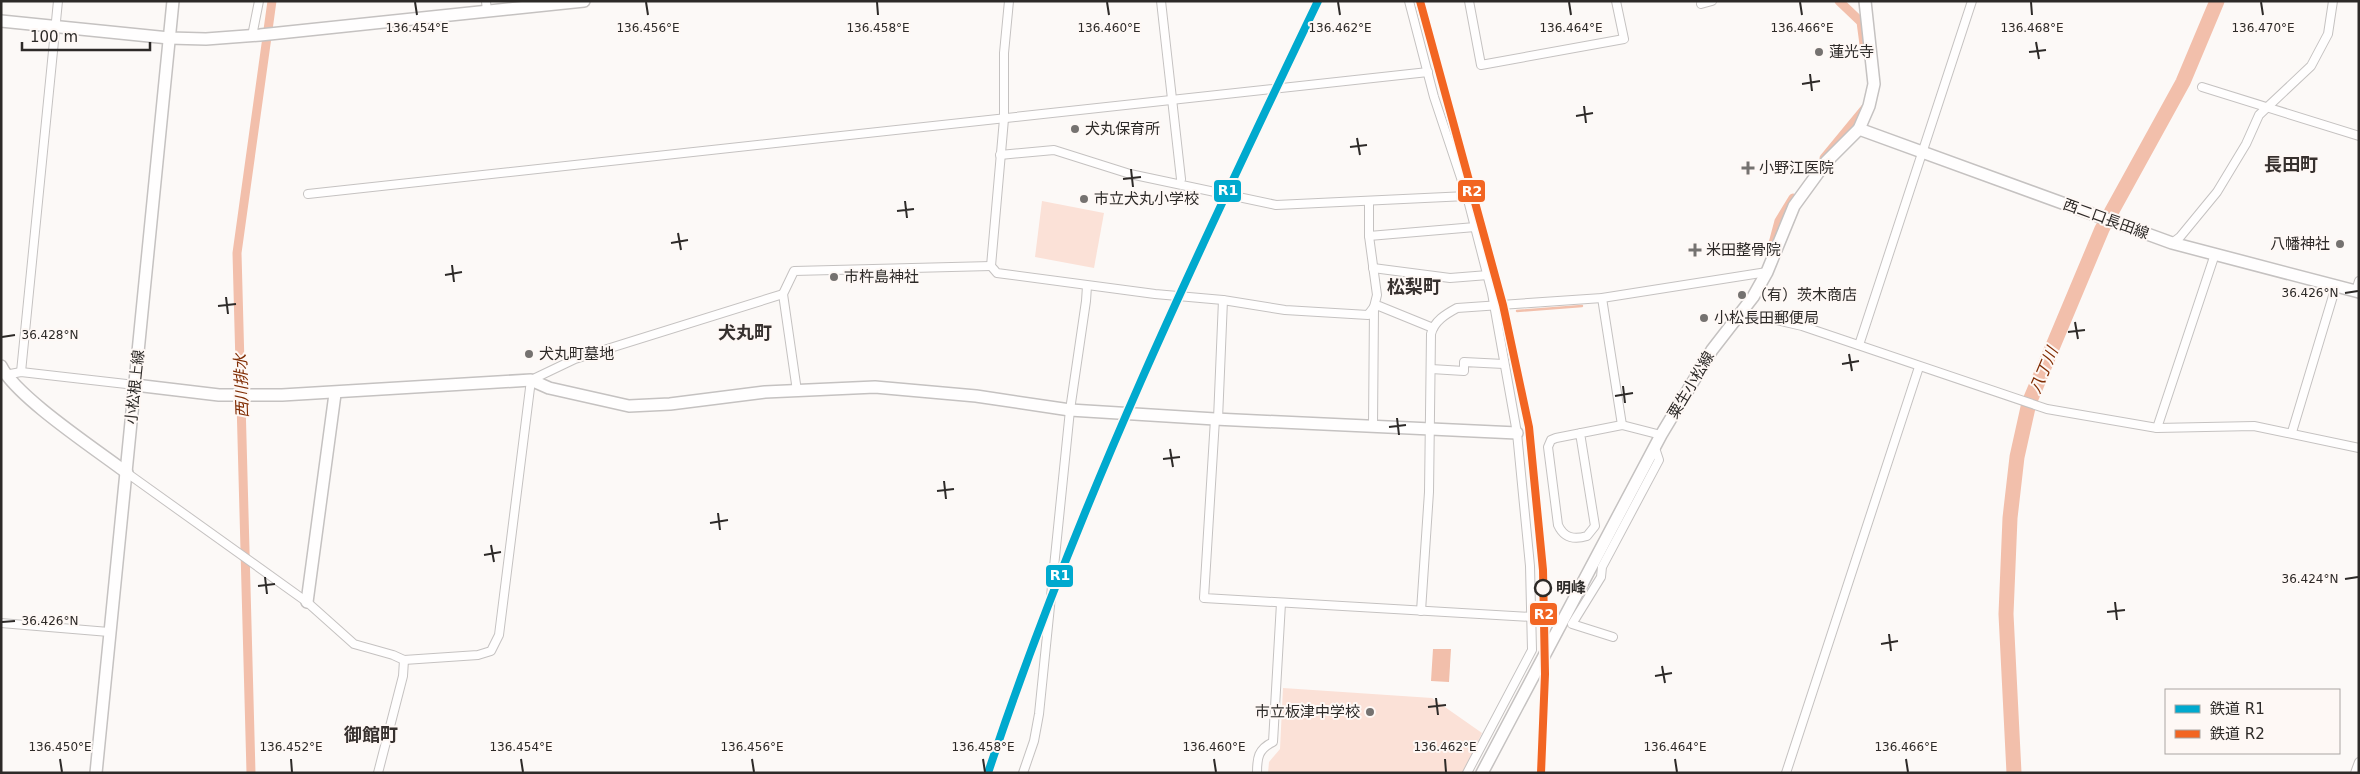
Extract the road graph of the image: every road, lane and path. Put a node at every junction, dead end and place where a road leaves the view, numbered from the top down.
1 (58, 1) edge
2 (173, 1) edge
3 (259, 1) edge
4 (584, 1) edge
5 (1009, 1) edge
6 (1161, 1) edge
7 (1409, 1) edge
8 (1469, 1) edge
9 (1616, 1) edge
10 (1712, 1) edge
11 (1865, 1) edge
12 (1972, 1) edge
13 (2333, 1) edge
14 (1701, 4) dead end
15 (487, 7) edge
16 (1, 22) edge
17 (56, 27) junction
18 (256, 36) junction
19 (169, 38) junction
20 (1428, 72) junction
21 (2202, 87) dead end
22 (1174, 100) junction
23 (2267, 108) junction
24 (1004, 119) junction
25 (1859, 129) junction
26 (2359, 136) edge
27 (1922, 153) junction
28 (1000, 155) junction
29 (1181, 179) dead end
30 (308, 194) dead end
31 (1467, 196) junction
32 (1369, 201) junction
33 (1475, 226) junction
34 (1369, 236) junction
35 (2172, 243) junction
36 (2215, 254) junction
37 (991, 266) junction
38 (1373, 268) junction
39 (1767, 272) junction
40 (1488, 275) junction
41 (1086, 286) junction
42 (2336, 286) junction
43 (2358, 288) edge
44 (783, 294) junction
45 (1602, 298) junction
46 (1223, 300) junction
47 (1494, 305) junction
48 (1374, 307) junction
49 (1741, 312) junction
50 (1433, 328) junction
51 (1859, 345) junction
52 (1504, 364) junction
53 (1920, 367) junction
54 (1431, 369) junction
55 (3, 371) edge
56 (21, 372) junction
57 (531, 380) junction
58 (136, 385) junction
59 (796, 390) junction
60 (335, 394) junction
61 (1070, 410) junction
62 (1217, 419) junction
63 (1373, 426) junction
64 (1622, 426) junction
65 (2157, 428) junction
66 (1430, 430) junction
67 (2292, 432) junction
68 (1517, 433) junction
69 (1580, 433) junction
70 (1661, 435) junction
71 (1655, 448) junction
72 (2359, 448) edge
73 (127, 473) junction
74 (307, 602) junction
75 (1280, 603) junction
76 (1421, 611) junction
77 (1532, 618) junction
78 (1, 623) edge
79 (109, 632) junction
80 (1613, 637) dead end
81 (404, 660) junction
82 (2359, 762) edge
83 (96, 773) edge
84 (378, 773) edge
85 (1023, 773) edge
86 (1257, 773) edge
87 (1467, 773) edge
88 (1482, 773) edge
89 (1786, 773) edge
90 (2355, 773) edge

1 - 17 street
2 - 19 street, 小松根上線
3 - 18 street
4 - 15 street
5 - 24 street
6 - 22 street
7 - 20 street
8 - 9 street
10 - 14 street
11 - 25 street, 粟生小松線
12 - 27 street
13 - 23 street
15 - 18 street
16 - 17 street
17 - 19 street
17 - 56 street
18 - 19 street
19 - 58 street, 小松根上線
20 - 22 street
20 - 31 street
21 - 23 street
22 - 24 street
22 - 29 street
23 - 26 street
23 - 35 street
24 - 28 street
24 - 30 street
25 - 27 street, 西二口長田線
25 - 39 street, 粟生小松線
27 - 35 street, 西二口長田線
27 - 51 street
28 - 32 street
28 - 37 street
31 - 32 street
31 - 33 street
32 - 34 street
33 - 34 street
33 - 40 street
34 - 38 street
35 - 36 street, 西二口長田線
36 - 42 street, 西二口長田線
36 - 65 street
37 - 41 street
37 - 44 street
38 - 40 street
38 - 48 street
39 - 45 street
39 - 49 street, 粟生小松線
40 - 47 street
41 - 46 street
41 - 61 street
42 - 43 street, 西二口長田線
42 - 67 street
44 - 57 street
44 - 59 street
45 - 47 street
45 - 64 street
46 - 48 street
46 - 62 street
47 - 50 street
47 - 52 street
48 - 50 street
48 - 63 street
49 - 51 street
49 - 70 street, 粟生小松線
50 - 54 street
51 - 53 street
52 - 54 street
52 - 68 street
53 - 65 street
53 - 89 street
54 - 66 street
55 - 56 street
55 - 73 street
56 - 58 street
57 - 59 street
57 - 60 street
57 - 81 street
58 - 60 street
58 - 73 street, 小松根上線
59 - 61 street
60 - 74 street
61 - 62 street
61 - 85 street
62 - 63 street
62 - 75 street
63 - 66 street
64 - 69 street
64 - 70 street
65 - 67 street
66 - 68 street
66 - 76 street
67 - 72 street
68 - 77 street
69 - 69 street
70 - 71 street, 粟生小松線
71 - 80 street
71 - 88 street, 粟生小松線
73 - 74 street
73 - 79 street, 小松根上線
74 - 81 street
75 - 76 street
75 - 86 street
76 - 77 street
77 - 87 street
78 - 79 street
79 - 83 street, 小松根上線
81 - 84 street
82 - 90 street

